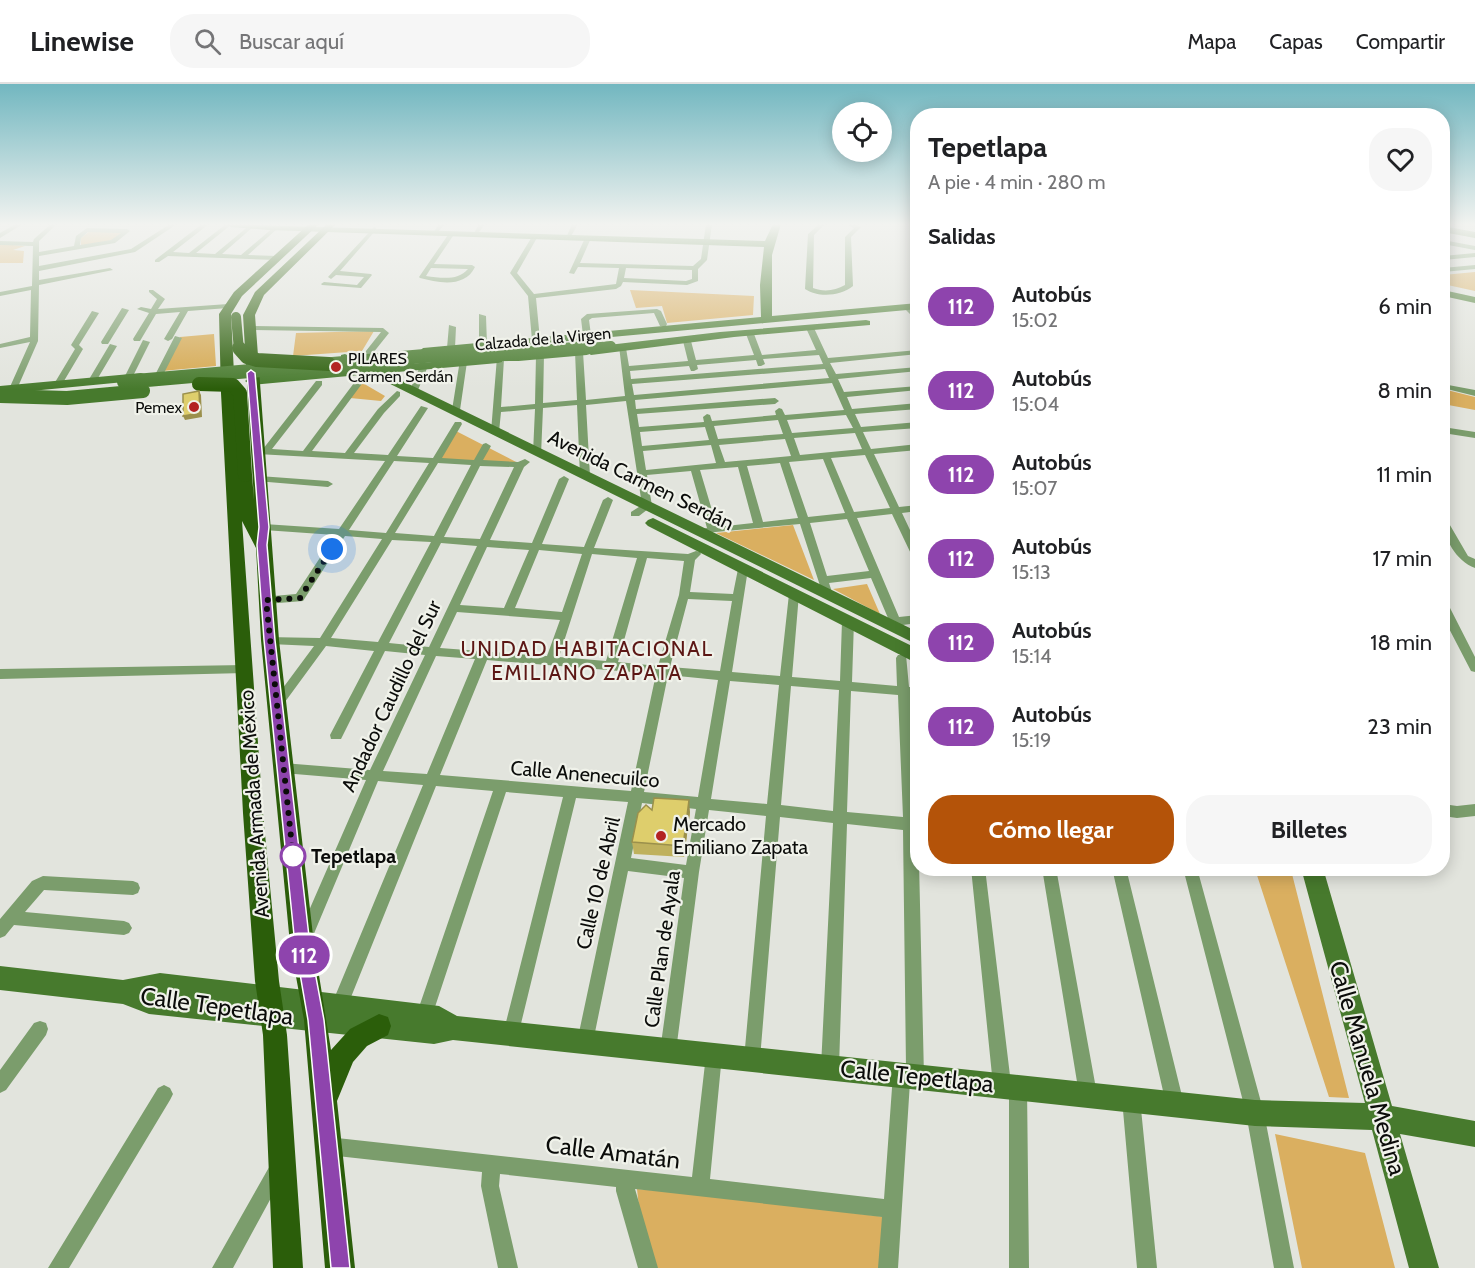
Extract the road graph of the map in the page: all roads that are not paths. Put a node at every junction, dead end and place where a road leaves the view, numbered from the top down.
1 (36, 279) edge
2 (64, 279) edge
3 (255, 279) edge
4 (263, 279) edge
5 (274, 279) edge
6 (333, 279) edge
7 (365, 279) edge
8 (518, 279) edge
9 (619, 279) edge
10 (663, 279) edge
11 (696, 279) edge
12 (766, 279) edge
13 (809, 279) edge
14 (849, 279) edge
15 (36, 285) junction
16 (1450, 289) edge
17 (151, 291) dead end
18 (0, 294) edge
19 (1475, 294) edge
20 (1450, 295) edge
21 (532, 296) junction
22 (1475, 300) edge
23 (228, 306) junction
24 (141, 309) dead end
25 (125, 310) dead end
26 (185, 310) junction
27 (154, 312) junction
28 (95, 313) dead end
29 (910, 314) edge
30 (910, 315) edge
31 (482, 316) dead end
32 (767, 319) junction
33 (663, 324) dead end
34 (452, 327) dead end
35 (249, 328) junction
36 (810, 328) junction
37 (640, 331) junction
38 (750, 334) junction
39 (587, 335) junction
40 (730, 335) junction
41 (34, 339) junction
42 (536, 340) junction
43 (687, 341) junction
44 (483, 345) junction
45 (0, 346) edge
46 (616, 347) junction
47 (579, 352) junction
48 (910, 353) edge
49 (448, 354) junction
50 (540, 355) junction
51 (345, 358) joint
52 (759, 358) junction
53 (500, 359) junction
54 (825, 360) junction
55 (463, 362) junction
56 (693, 363) junction
57 (424, 366) junction
58 (364, 369) junction
59 (625, 369) junction
60 (323, 370) junction
61 (910, 370) edge
62 (764, 371) junction
63 (227, 372) junction
64 (159, 375) junction
65 (696, 376) junction
66 (251, 377) junction
67 (834, 378) junction
68 (126, 380) junction
69 (92, 381) junction
70 (627, 382) junction
71 (58, 384) junction
72 (199, 384) junction
73 (770, 386) junction
74 (1450, 388) edge
75 (6, 389) edge
76 (910, 389) edge
77 (414, 390) junction
78 (701, 392) junction
79 (1475, 393) edge
80 (397, 394) junction
81 (841, 395) junction
82 (0, 396) edge
83 (630, 399) junction
84 (775, 401) junction
85 (582, 403) junction
86 (0, 404) edge
87 (539, 406) junction
88 (705, 407) junction
89 (910, 407) edge
90 (424, 408) junction
91 (497, 410) junction
92 (849, 411) junction
93 (632, 412) junction
94 (457, 417) junction
95 (781, 417) junction
96 (709, 423) junction
97 (910, 426) edge
98 (635, 429) junction
99 (858, 430) junction
100 (1450, 431) edge
101 (495, 432) junction
102 (1475, 435) edge
103 (788, 436) junction
104 (714, 443) junction
105 (486, 446) dead end
106 (910, 448) edge
107 (638, 449) junction
108 (261, 451) junction
109 (868, 452) junction
110 (306, 453) junction
111 (347, 456) junction
112 (826, 456) junction
113 (390, 458) junction
114 (797, 459) junction
115 (528, 460) junction
116 (784, 460) junction
117 (434, 461) junction
118 (477, 463) junction
119 (742, 464) junction
120 (720, 466) junction
121 (695, 468) junction
122 (642, 473) junction
123 (585, 476) junction
124 (259, 479) junction
125 (564, 479) junction
126 (328, 484) dead end
127 (608, 500) junction
128 (910, 509) edge
129 (641, 510) junction
130 (896, 511) junction
131 (850, 516) junction
132 (804, 520) junction
133 (759, 525) junction
134 (342, 533) junction
135 (1450, 534) edge
136 (263, 536) junction
137 (388, 536) junction
138 (437, 540) junction
139 (910, 541) edge
140 (700, 542) junction
141 (483, 543) junction
142 (536, 547) junction
143 (588, 550) junction
144 (643, 554) junction
145 (1475, 564) edge
146 (743, 569) junction
147 (875, 574) junction
148 (823, 580) junction
149 (794, 594) junction
150 (684, 595) junction
151 (828, 596) junction
152 (739, 598) junction
153 (266, 600) junction
154 (453, 608) junction
155 (508, 612) junction
156 (566, 616) junction
157 (910, 619) edge
158 (1450, 620) edge
159 (848, 621) junction
160 (890, 622) junction
161 (910, 634) edge
162 (270, 640) junction
163 (323, 642) junction
164 (380, 646) junction
165 (433, 651) junction
166 (910, 653) edge
167 (483, 655) junction
168 (902, 658) dead end
169 (552, 660) junction
170 (611, 665) junction
171 (1475, 668) edge
172 (245, 669) junction
173 (663, 669) junction
174 (0, 674) edge
175 (726, 674) junction
176 (785, 681) junction
177 (845, 686) junction
178 (902, 691) junction
179 (910, 692) edge
180 (278, 703) junction
181 (336, 735) dead end
182 (283, 768) junction
183 (374, 776) junction
184 (910, 780) edge
185 (432, 781) junction
186 (501, 786) junction
187 (571, 792) junction
188 (637, 797) junction
189 (703, 805) junction
190 (1475, 810) edge
191 (775, 811) junction
192 (1450, 811) edge
193 (840, 818) junction
194 (910, 825) edge
195 (622, 864) junction
196 (692, 872) junction
197 (913, 876) edge
198 (979, 876) edge
199 (1050, 876) edge
200 (1121, 876) edge
201 (1192, 876) edge
202 (1314, 876) edge
203 (134, 888) dead end
204 (11, 918) junction
205 (124, 927) dead end
206 (0, 931) edge
207 (302, 945) junction
208 (0, 978) edge
209 (271, 1006) junction
210 (339, 1006) junction
211 (314, 1011) junction
212 (424, 1017) junction
213 (380, 1026) junction
214 (453, 1028) junction
215 (40, 1029) dead end
216 (511, 1034) junction
217 (585, 1042) junction
218 (668, 1051) junction
219 (714, 1055) junction
220 (752, 1059) junction
221 (830, 1067) junction
222 (908, 1075) junction
223 (0, 1084) edge
224 (1010, 1086) junction
225 (164, 1094) dead end
226 (1088, 1094) junction
227 (1131, 1099) junction
228 (1175, 1104) junction
229 (325, 1105) junction
230 (1255, 1113) junction
231 (1382, 1117) junction
232 (1475, 1134) edge
233 (328, 1146) junction
234 (283, 1160) junction
235 (492, 1163) junction
236 (627, 1179) junction
237 (700, 1187) junction
238 (893, 1209) junction
239 (58, 1268) edge
240 (222, 1268) edge
241 (288, 1268) edge
242 (340, 1268) edge
243 (508, 1268) edge
244 (648, 1268) edge
245 (888, 1268) edge
246 (1019, 1268) edge
247 (1147, 1268) edge
248 (1284, 1268) edge
249 (1424, 1268) edge

1 - 15 street
2 - 15 street
3 - 23 main road
4 - 60 main road, bridge
5 - 35 main road, Avenida Armada de México
6 - 7 street
8 - 21 street
9 - 21 street
10 - 11 street
12 - 32 street
13 - 14 street
15 - 18 street
15 - 41 street
16 - 19 street
17 - 27 street
20 - 22 street
21 - 42 street
23 - 26 street
23 - 63 main road, Avenida Armada de México
24 - 27 street
25 - 69 street
26 - 27 street
26 - 64 street
27 - 68 street
28 - 71 street
29 - 32 street, Calzada de la Virgen
30 - 36 street, Calzada de la Virgen
31 - 44 street
32 - 37 street, Calzada de la Virgen
33 - 39 street
34 - 49 street
35 - 58 street
35 - 66 main road, Avenida Armada de México
36 - 38 street, Calzada de la Virgen
36 - 54 street
37 - 39 street, Calzada de la Virgen
37 - 49 street, Calzada de la Virgen
38 - 40 street, Calzada de la Virgen
38 - 52 street
39 - 42 street, Calzada de la Virgen
40 - 43 street, Calzada de la Virgen
40 - 46 street, Calzada de la Virgen
41 - 45 street
41 - 75 street
42 - 44 street, Calzada de la Virgen
43 - 46 street, Calzada de la Virgen
43 - 56 street
44 - 49 street, Calzada de la Virgen
46 - 47 street, Calzada de la Virgen
46 - 59 street
46 - 60 street, Calzada de la Virgen, bridge
47 - 50 street, Calzada de la Virgen
47 - 85 street
48 - 54 street
49 - 58 street, Calzada de la Virgen
49 - 72 street, Calzada de la Virgen, bridge
50 - 53 street, Calzada de la Virgen
50 - 87 street
51 - 58 street, Avenida Carmen Serdán
51 - 60 street, Calzada de la Virgen
52 - 54 street
52 - 56 street
52 - 62 street
53 - 55 street, Calzada de la Virgen
53 - 91 street
54 - 62 street
54 - 67 street
55 - 57 street, Calzada de la Virgen
55 - 94 street
56 - 59 street
56 - 65 street
57 - 58 street, Calzada de la Virgen
57 - 77 street
58 - 60 street, Calzada de la Virgen
58 - 77 street, Avenida Carmen Serdán
58 - 80 street, Avenida Carmen Serdán
58 - 110 street
59 - 70 street
60 - 66 street, Calzada de la Virgen
60 - 68 street, Calzada de la Virgen, bridge
60 - 108 street
61 - 67 street
62 - 65 street
62 - 73 street
63 - 64 street, Calzada de la Virgen
63 - 86 street
63 - 172 main road, Avenida Armada de México
64 - 68 street, Calzada de la Virgen
65 - 70 street
65 - 78 street
66 - 108 main road, Avenida Armada de México
67 - 73 street
67 - 81 street
68 - 69 street, Calzada de la Virgen
68 - 82 street, Calzada de la Virgen
69 - 71 street, Calzada de la Virgen
70 - 83 street
71 - 75 street, Calzada de la Virgen
72 - 82 street, Calzada de la Virgen, bridge
72 - 136 main road, bridge
73 - 78 street
73 - 84 street
74 - 79 street
76 - 81 street
77 - 94 street, Avenida Carmen Serdán
78 - 83 street
78 - 88 street
80 - 90 street, Avenida Carmen Serdán
80 - 111 street
81 - 92 street
83 - 85 street
83 - 93 street
84 - 88 street
84 - 95 street
85 - 87 street
85 - 123 street
87 - 91 street
87 - 115 street
88 - 93 street
88 - 96 street
89 - 92 street
90 - 94 street, Avenida Carmen Serdán
90 - 113 street
91 - 101 street
92 - 95 street
92 - 99 street
93 - 98 street
94 - 101 street, Avenida Carmen Serdán
94 - 115 street, Avenida Carmen Serdán
94 - 117 street
95 - 96 street
95 - 103 street
96 - 98 street
96 - 104 street
97 - 99 street
98 - 107 street
99 - 103 street
99 - 109 street
100 - 102 street
101 - 115 street, Avenida Carmen Serdán
103 - 104 street
103 - 114 street
104 - 107 street
104 - 120 street
105 - 118 street
106 - 109 street
107 - 122 street
108 - 110 street
108 - 124 main road, Avenida Armada de México
109 - 112 street
109 - 130 street
110 - 111 street
111 - 113 street
112 - 114 street
112 - 131 street
113 - 117 street
113 - 134 street
114 - 116 street
115 - 118 street
115 - 123 street, Avenida Carmen Serdán
115 - 125 street, Avenida Carmen Serdán
115 - 141 street, Andador Caudillo del Sur
116 - 119 street
116 - 132 street
117 - 118 street
117 - 137 street
118 - 138 street
119 - 120 street
119 - 133 street
120 - 121 street
121 - 122 street
121 - 140 street
122 - 129 street
123 - 129 street, Avenida Carmen Serdán
124 - 126 street
124 - 136 main road, Avenida Armada de México
125 - 127 street, Avenida Carmen Serdán
125 - 142 street
127 - 129 street, Avenida Carmen Serdán
127 - 143 street
128 - 130 street
129 - 140 street, Avenida Carmen Serdán
130 - 131 street
130 - 139 street
131 - 132 street
131 - 147 street
132 - 133 street
132 - 148 street
133 - 140 street
134 - 136 street
134 - 137 street
134 - 153 street
135 - 145 street
136 - 153 main road, Avenida Armada de México
137 - 138 street
137 - 163 street
138 - 141 street
138 - 164 street
140 - 144 street
140 - 146 street, Avenida Carmen Serdán
140 - 150 street, Calle 10 de Abril
140 - 151 street, Avenida Carmen Serdán
141 - 142 street
141 - 154 street, Andador Caudillo del Sur
142 - 143 street
142 - 155 street
143 - 144 street
143 - 156 street
144 - 170 street
146 - 149 street, Avenida Carmen Serdán
146 - 152 street, Calle Plan de Ayala
147 - 148 street
147 - 160 street
148 - 151 street
149 - 159 street, Avenida Carmen Serdán
149 - 176 street
150 - 152 street
150 - 173 street, Calle 10 de Abril
151 - 160 street, Avenida Carmen Serdán
152 - 175 street, Calle Plan de Ayala
153 - 162 main road, Avenida Armada de México
154 - 155 street
154 - 165 street, Andador Caudillo del Sur
155 - 156 street
156 - 169 street
157 - 160 street
158 - 171 street
159 - 166 street, Avenida Carmen Serdán
159 - 177 street
160 - 161 street, Avenida Carmen Serdán
162 - 163 street
162 - 180 main road, Avenida Armada de México
163 - 164 street
163 - 180 street
164 - 165 street
164 - 181 street
165 - 167 street
165 - 183 street, Andador Caudillo del Sur
167 - 169 street
167 - 185 street
168 - 178 street
169 - 170 street
170 - 173 street
172 - 174 street
172 - 209 main road, Avenida Armada de México
173 - 175 street
173 - 188 street, Calle 10 de Abril
175 - 176 street
175 - 189 street, Calle Plan de Ayala
176 - 177 street
176 - 191 street
177 - 178 street
177 - 193 street
178 - 179 street
178 - 184 street
180 - 182 main road, Avenida Armada de México
182 - 183 street, Calle Anenecuilco
182 - 207 main road, Avenida Armada de México
183 - 185 street, Calle Anenecuilco
183 - 207 street, Andador Caudillo del Sur
185 - 186 street, Calle Anenecuilco
185 - 210 street
186 - 187 street, Calle Anenecuilco
186 - 212 street
187 - 188 street, Calle Anenecuilco
187 - 216 street
188 - 189 street, Calle Anenecuilco
188 - 195 street, Calle 10 de Abril
189 - 191 street, Calle Anenecuilco
189 - 196 street, Calle Plan de Ayala
190 - 192 street
191 - 193 street, Calle Anenecuilco
191 - 220 street
193 - 194 street, Calle Anenecuilco
193 - 221 street
195 - 196 street
195 - 217 street, Calle 10 de Abril
196 - 218 street, Calle Plan de Ayala
197 - 222 street
198 - 224 street
199 - 226 street
200 - 228 street
201 - 230 street
202 - 231 street, Calle Manuela Medina
203 - 204 street
204 - 205 street
204 - 206 street
207 - 211 main road, Avenida Armada de México
208 - 209 street, Calle Tepetlapa
209 - 211 street, Calle Tepetlapa
209 - 234 main road, Avenida Armada de México
210 - 211 street, Calle Tepetlapa
210 - 212 street, Calle Tepetlapa
211 - 213 street, Calle Tepetlapa
211 - 229 main road, Avenida Armada de México
212 - 214 street, Calle Tepetlapa
213 - 214 street, Calle Tepetlapa
213 - 229 main road
214 - 216 street, Calle Tepetlapa
215 - 223 street
216 - 217 street, Calle Tepetlapa
217 - 218 street, Calle Tepetlapa
218 - 219 street, Calle Tepetlapa
219 - 220 street, Calle Tepetlapa
219 - 237 street
220 - 221 street, Calle Tepetlapa
221 - 222 street, Calle Tepetlapa
222 - 224 street, Calle Tepetlapa
222 - 238 street
224 - 226 street, Calle Tepetlapa
224 - 246 street
225 - 239 street
226 - 227 street, Calle Tepetlapa
227 - 228 street, Calle Tepetlapa
227 - 247 street
228 - 230 street, Calle Tepetlapa
229 - 233 main road, Avenida Armada de México
230 - 231 street, Calle Tepetlapa
230 - 248 street
231 - 232 street, Calle Tepetlapa
231 - 249 street, Calle Manuela Medina
233 - 235 street, Calle Amatán
233 - 242 main road, Avenida Armada de México
234 - 240 street
234 - 241 main road, Avenida Armada de México
235 - 236 street, Calle Amatán
235 - 243 street
236 - 237 street, Calle Amatán
236 - 244 street
237 - 238 street, Calle Amatán
238 - 245 street

